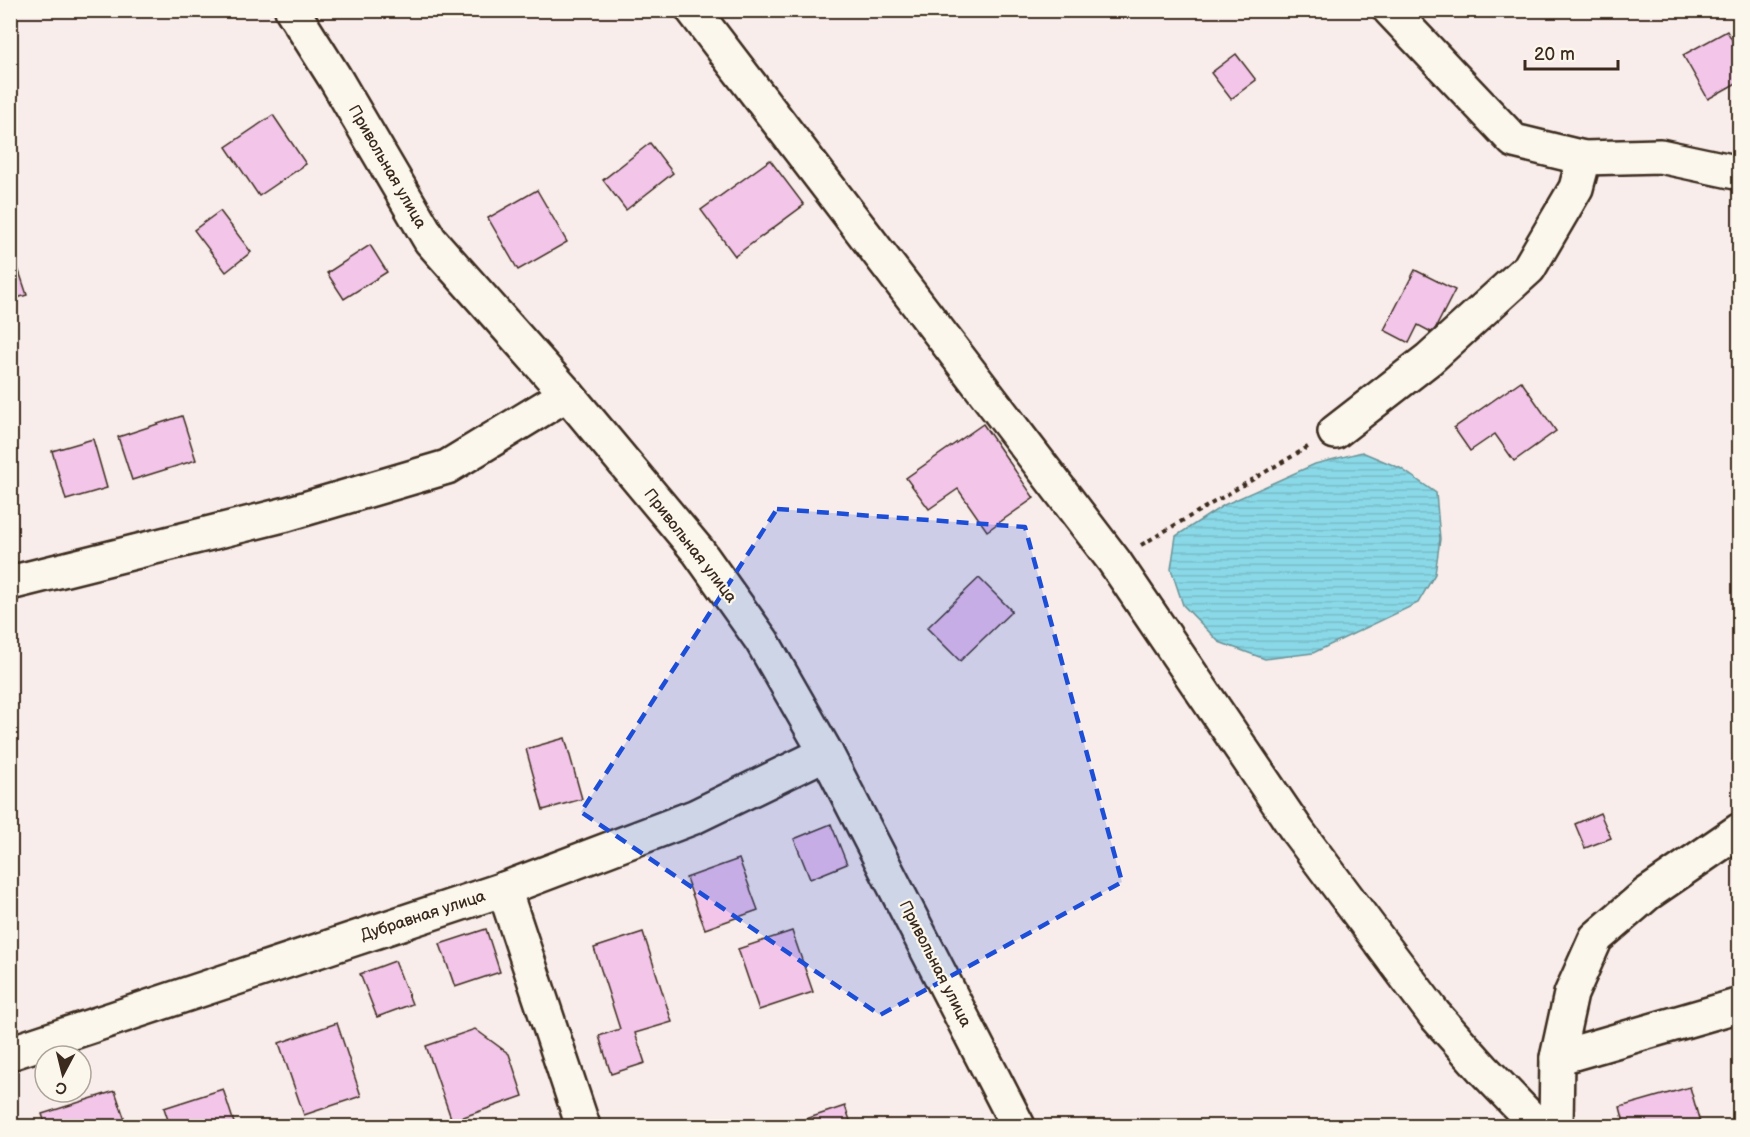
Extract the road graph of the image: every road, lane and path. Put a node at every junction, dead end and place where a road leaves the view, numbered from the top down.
1 (292, 10) edge
2 (693, 10) edge
3 (1390, 10) edge
4 (1584, 158) junction
5 (1740, 173) edge
6 (567, 394) junction
7 (1335, 432) joint
8 (1114, 561) junction
9 (10, 582) edge
10 (826, 753) junction
11 (1740, 830) edge
12 (504, 889) junction
13 (1740, 1005) edge
14 (10, 1053) edge
15 (1557, 1058) junction
16 (583, 1126) edge
17 (1018, 1126) edge
18 (1538, 1126) edge
19 (1556, 1126) edge

1 - 6 street, Привольная улица
2 - 8 street
3 - 4 street
4 - 5 street
4 - 7 street
6 - 9 street
6 - 10 street, Привольная улица
7 - 8 path
8 - 18 street
10 - 12 street, Дубравная улица
10 - 17 street, Привольная улица
11 - 15 street
12 - 14 street, Дубравная улица
12 - 16 street
13 - 15 street
15 - 19 street

